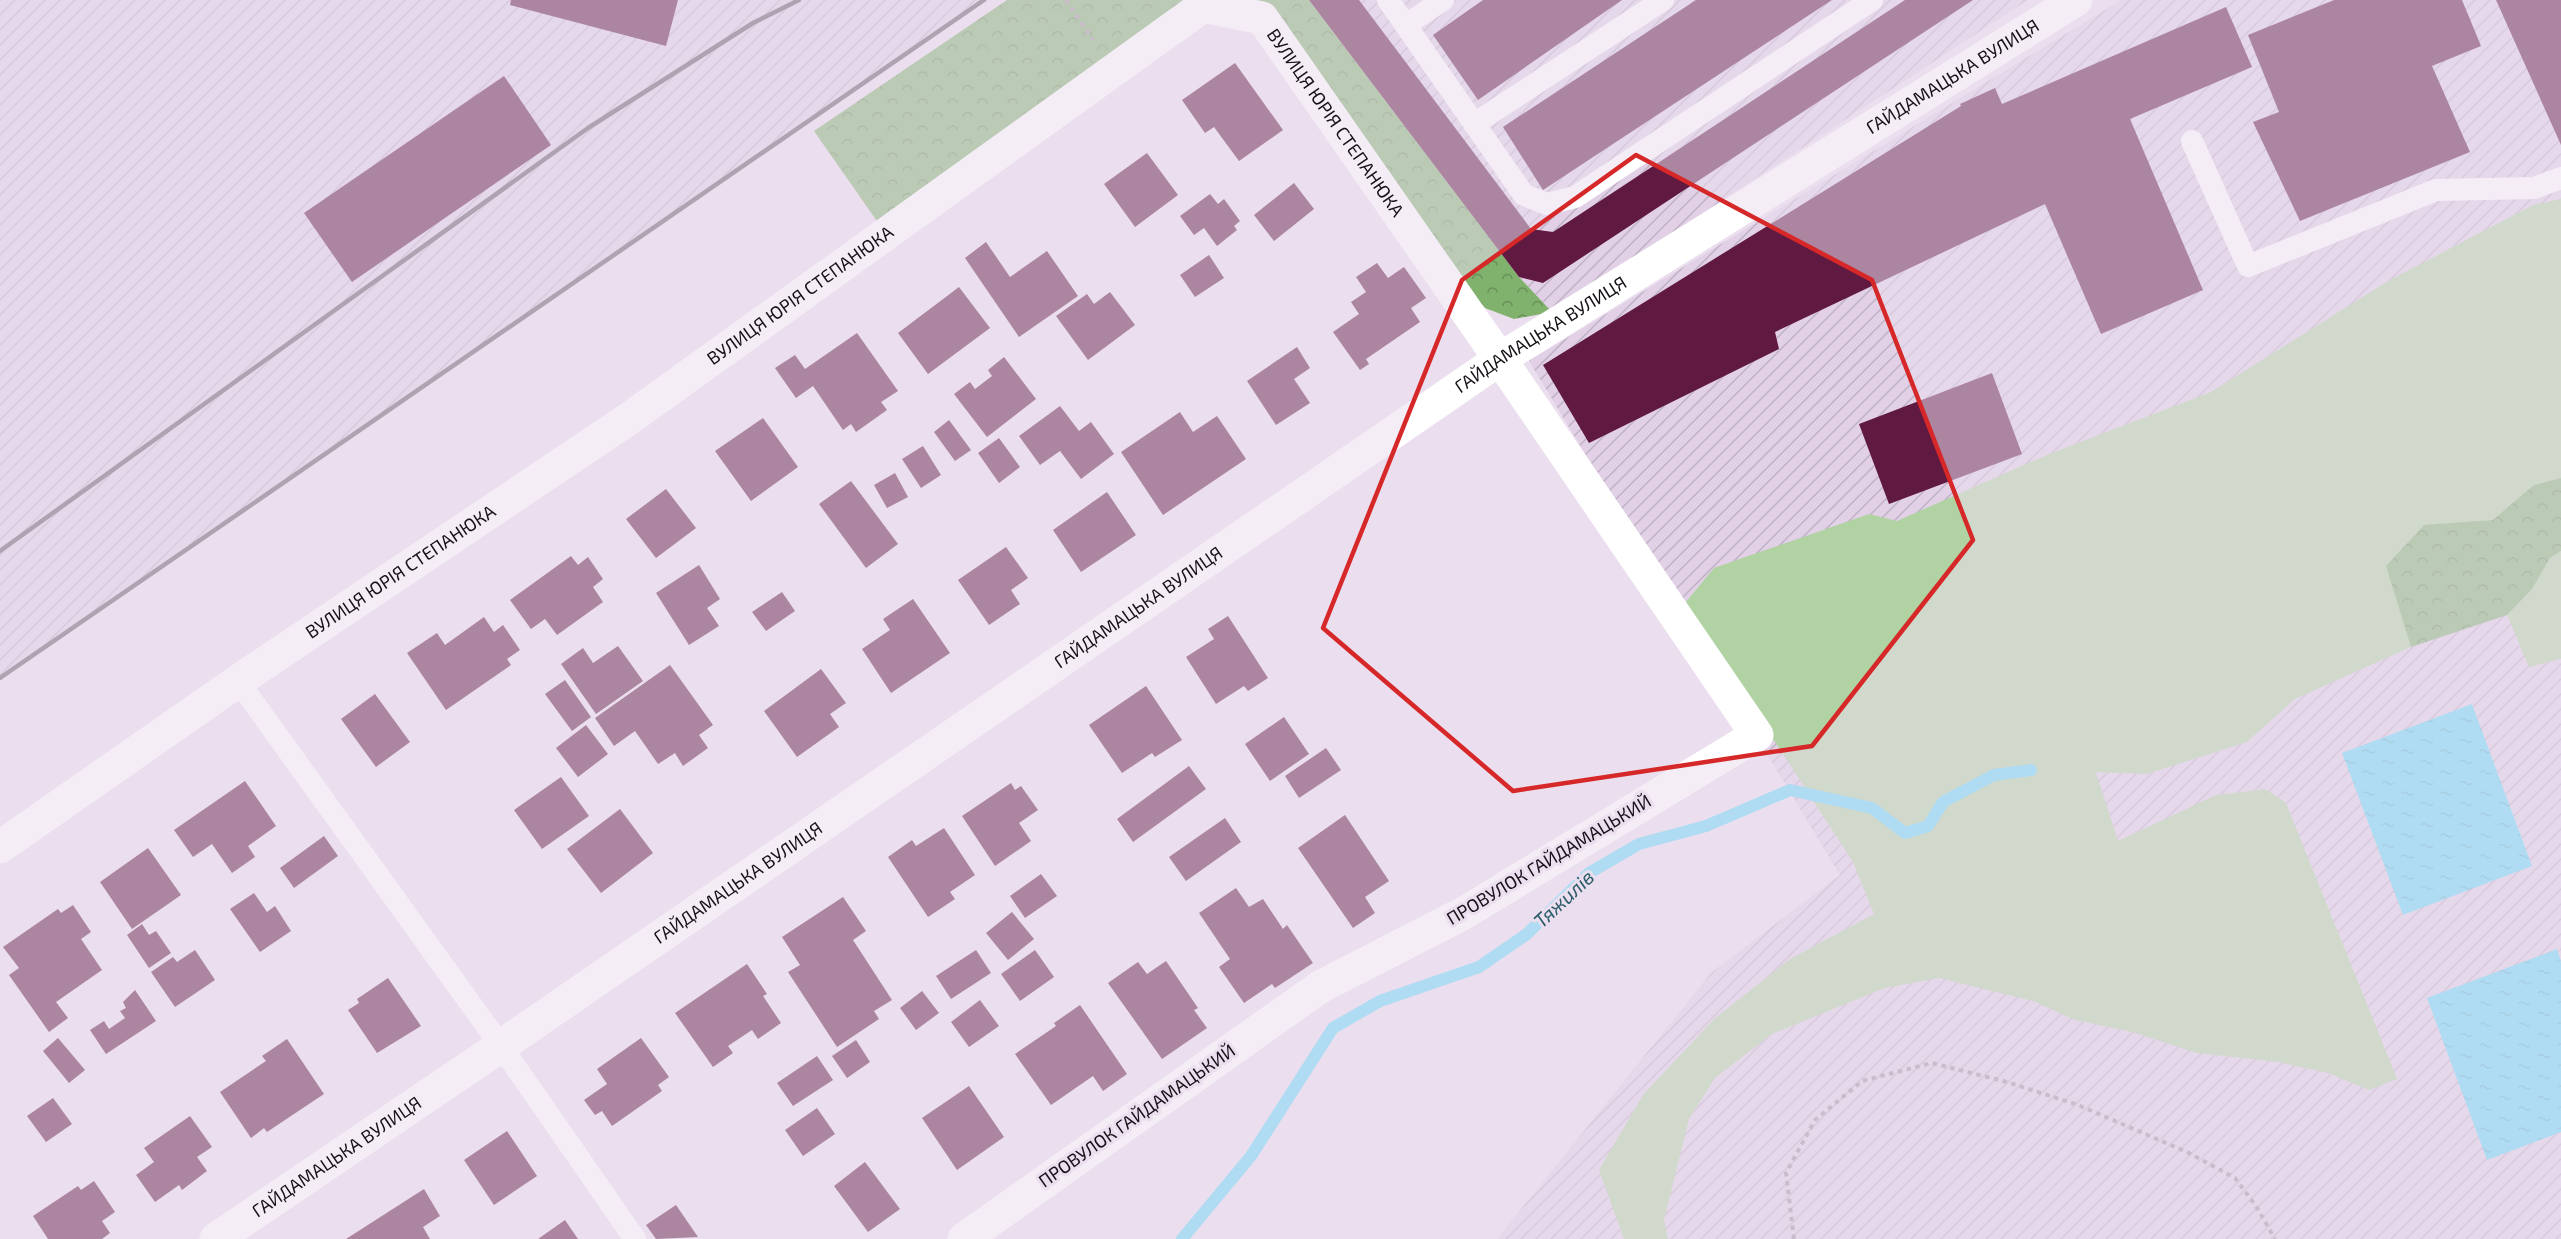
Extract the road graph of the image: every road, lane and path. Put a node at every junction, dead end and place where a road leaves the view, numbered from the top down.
1 (1066, 0) edge
2 (1388, 0) edge
3 (1443, 0) edge
4 (1663, 0) edge
5 (1872, 0) edge
6 (2076, 0) edge
7 (1406, 25) junction
8 (1114, 70) junction
9 (1474, 124) junction
10 (2192, 141) dead end
11 (2561, 178) edge
12 (1500, 359) junction
13 (238, 681) junction
14 (0, 847) edge
15 (501, 1046) junction
16 (216, 1239) edge
17 (635, 1239) edge
18 (964, 1239) edge
19 (1794, 1239) edge
20 (2275, 1239) edge

1 - 8 path
2 - 7 lane
3 - 7 lane
4 - 9 lane
5 - 9 lane
6 - 12 street, ГАЙДАМАЦЬКА ВУЛИЦЯ
7 - 9 lane
8 - 12 street, ВУЛИЦЯ ЮРІЯ СТЕПАНЮКА
8 - 13 street, ВУЛИЦЯ ЮРІЯ СТЕПАНЮКА
10 - 11 lane
12 - 15 street, ГАЙДАМАЦЬКА ВУЛИЦЯ
12 - 18 street, ПРОВУЛОК ГАЙДАМАЦЬКИЙ
13 - 14 street, ВУЛИЦЯ ЮРІЯ СТЕПАНЮКА
13 - 15 lane
15 - 16 street, ГАЙДАМАЦЬКА ВУЛИЦЯ
15 - 17 lane
19 - 20 path

